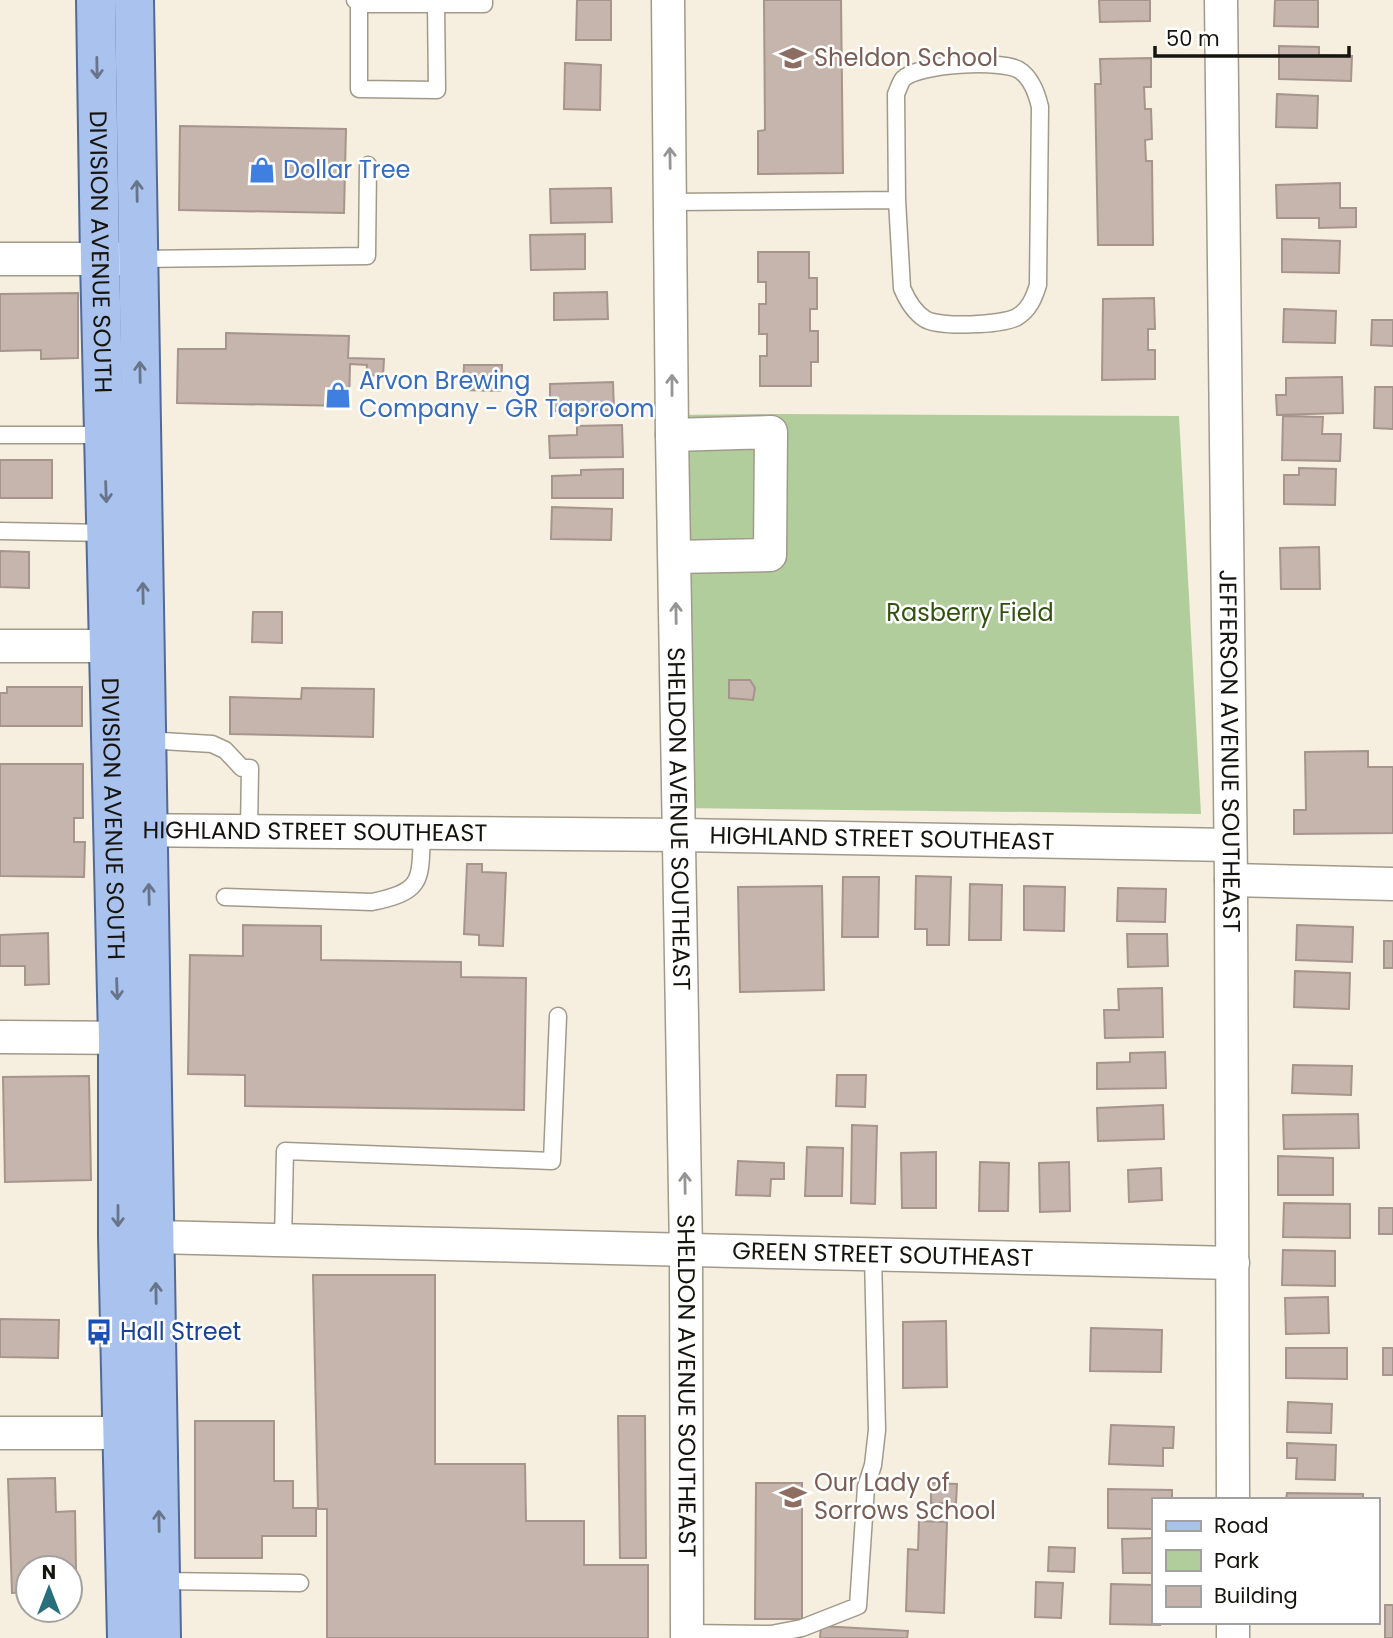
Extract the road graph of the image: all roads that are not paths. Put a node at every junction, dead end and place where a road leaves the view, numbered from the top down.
1 (96, 0) edge
2 (134, 0) edge
3 (484, 0) edge
4 (668, 0) edge
5 (1222, 0) edge
6 (357, 2) edge
7 (436, 4) junction
8 (368, 165) dead end
9 (897, 200) junction
10 (671, 202) junction
11 (0, 258) edge
12 (100, 259) junction
13 (138, 259) junction
14 (0, 435) edge
15 (104, 435) junction
16 (672, 435) junction
17 (0, 531) edge
18 (107, 533) junction
19 (674, 557) junction
20 (0, 646) edge
21 (127, 646) junction
22 (146, 740) junction
23 (130, 830) junction
24 (249, 831) junction
25 (422, 832) junction
26 (681, 835) junction
27 (1230, 845) junction
28 (1231, 880) junction
29 (1393, 884) edge
30 (225, 897) dead end
31 (558, 1016) dead end
32 (0, 1037) edge
33 (135, 1038) junction
34 (155, 1237) junction
35 (283, 1240) junction
36 (686, 1252) junction
37 (873, 1255) junction
38 (1233, 1263) junction
39 (0, 1433) edge
40 (141, 1434) junction
41 (1233, 1498) edge
42 (160, 1581) junction
43 (300, 1583) dead end
44 (687, 1635) edge
45 (771, 1636) edge
46 (127, 1638) edge
47 (161, 1638) edge

1 -> 12 main road, DIVISION AVENUE SOUTH
13 -> 2 main road, DIVISION AVENUE SOUTH
3 - 7 lane
10 -> 4 street, SHELDON AVENUE SOUTHEAST
5 - 27 street, JEFFERSON AVENUE SOUTHEAST
6 - 7 lane
6 - 7 lane
8 - 13 lane
9 - 9 lane
9 - 10 lane
16 -> 10 street, SHELDON AVENUE SOUTHEAST
11 - 12 street
12 - 13 street
12 - 15 main road, DIVISION AVENUE SOUTH
21 -> 13 main road, DIVISION AVENUE SOUTH
14 - 15 lane
15 -> 18 main road, DIVISION AVENUE SOUTH
16 - 19 street, SHELDON AVENUE SOUTHEAST
16 - 19 street
17 - 18 lane
18 - 21 main road, DIVISION AVENUE SOUTH
26 -> 19 street, SHELDON AVENUE SOUTHEAST
20 - 21 street
21 - 22 main road, DIVISION AVENUE SOUTH
21 - 23 main road, DIVISION AVENUE SOUTH
22 - 23 main road, DIVISION AVENUE SOUTH
22 - 24 lane
23 - 24 street, HIGHLAND STREET SOUTHEAST
23 - 33 main road, DIVISION AVENUE SOUTH
24 - 25 street, HIGHLAND STREET SOUTHEAST
25 - 26 street, HIGHLAND STREET SOUTHEAST
25 - 30 lane
26 - 27 street, HIGHLAND STREET SOUTHEAST
36 -> 26 street, SHELDON AVENUE SOUTHEAST
27 - 28 street, JEFFERSON AVENUE SOUTHEAST
28 - 29 street
28 - 38 street, JEFFERSON AVENUE SOUTHEAST
31 - 35 lane
32 - 33 street
33 - 34 main road, DIVISION AVENUE SOUTH
33 -> 40 main road, DIVISION AVENUE SOUTH
34 - 35 street, GREEN STREET SOUTHEAST
40 -> 34 main road, DIVISION AVENUE SOUTH
35 - 36 street, GREEN STREET SOUTHEAST
36 - 37 street, GREEN STREET SOUTHEAST
36 - 44 street, SHELDON AVENUE SOUTHEAST
37 - 38 street, GREEN STREET SOUTHEAST
37 - 45 lane
38 - 41 street, JEFFERSON AVENUE SOUTHEAST
39 - 40 street
42 -> 40 main road, DIVISION AVENUE SOUTH
40 - 46 main road, DIVISION AVENUE SOUTH
42 - 43 lane
42 - 47 main road, DIVISION AVENUE SOUTH
44 - 45 lane

